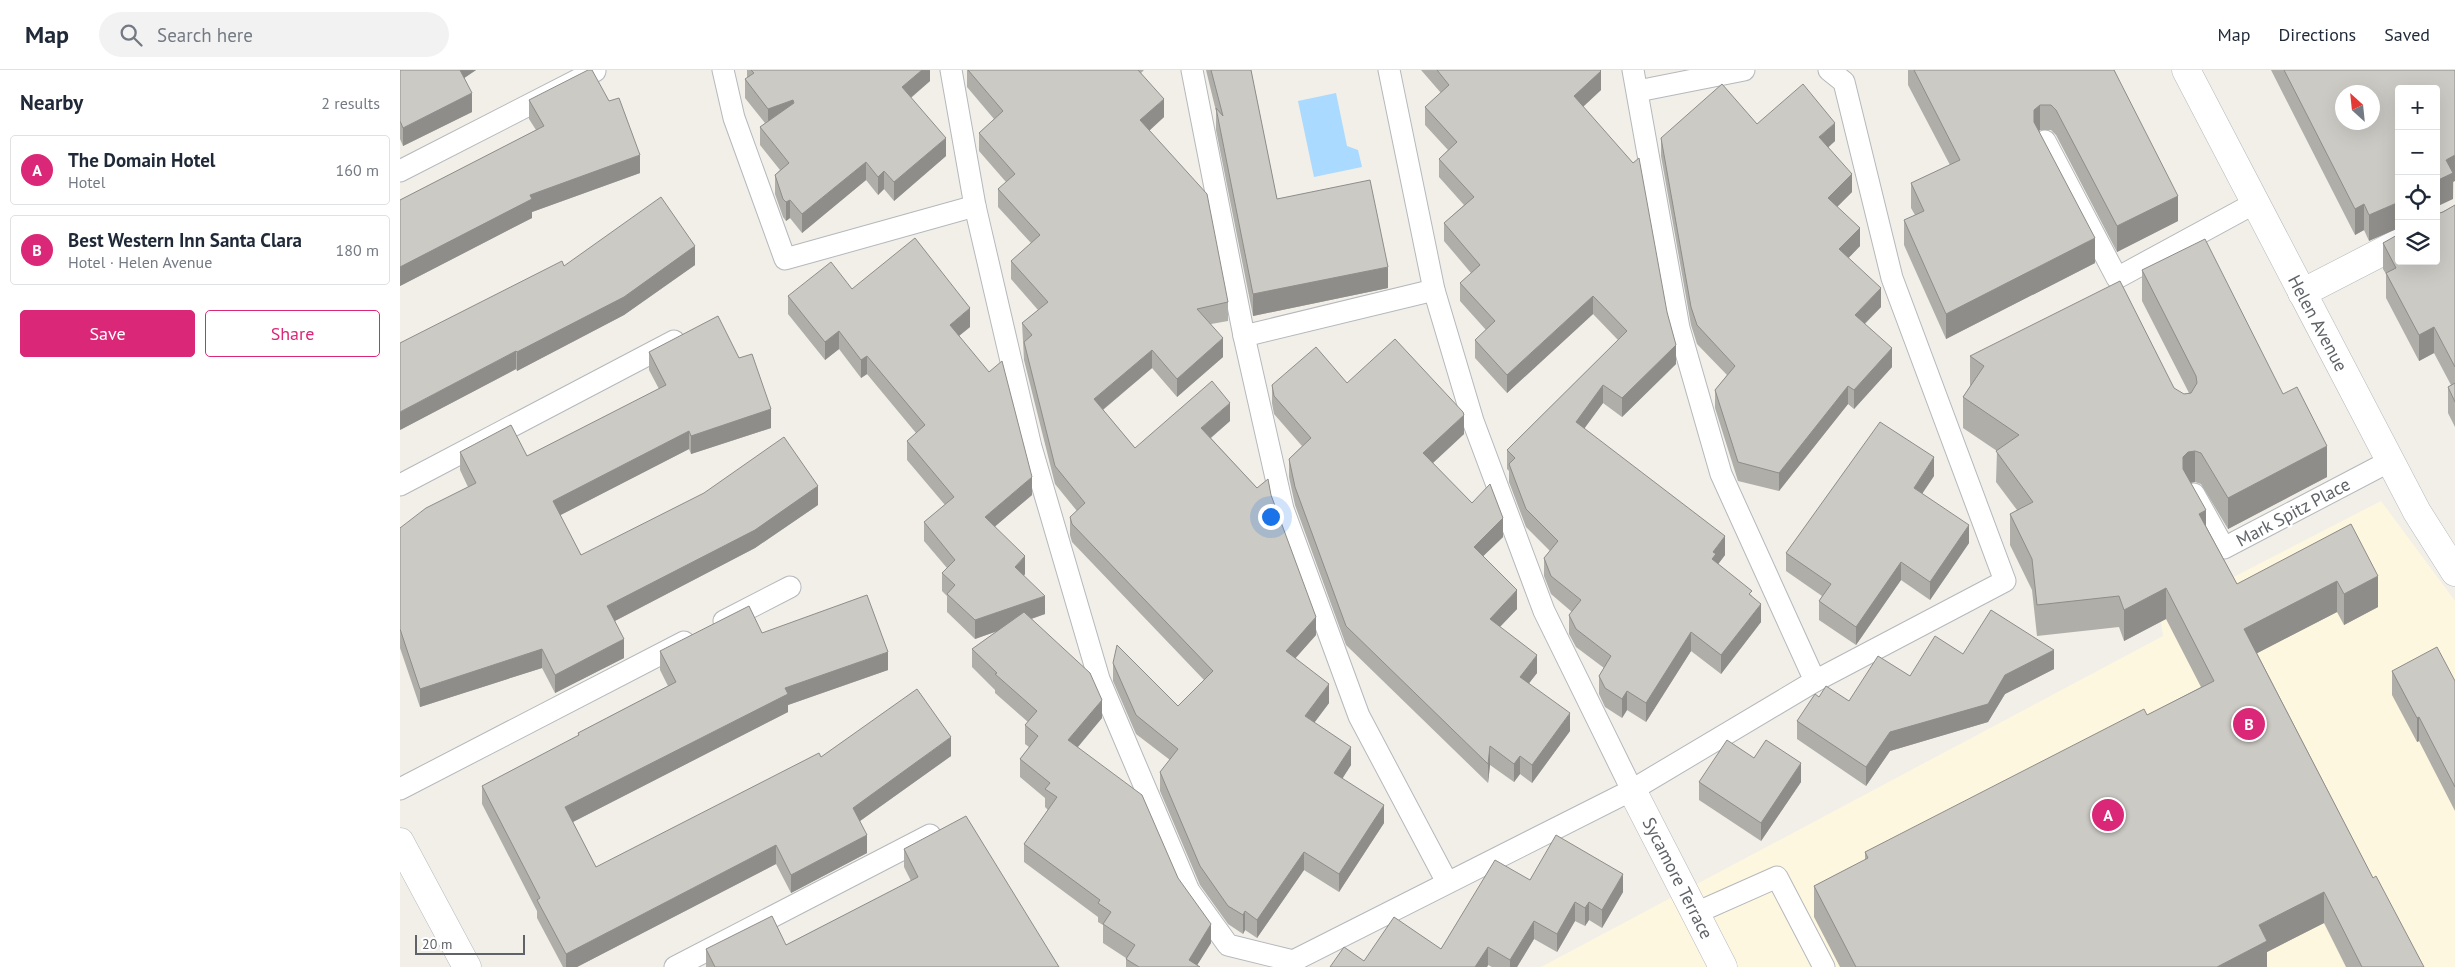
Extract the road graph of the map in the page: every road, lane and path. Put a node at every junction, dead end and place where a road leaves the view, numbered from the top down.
1 (723, 70) edge
2 (951, 70) edge
3 (1192, 70) edge
4 (1389, 70) edge
5 (1633, 70) edge
6 (1744, 70) edge
7 (1830, 70) edge
8 (2186, 70) edge
9 (595, 71) edge
10 (1638, 91) junction
11 (2045, 141) edge
12 (400, 171) edge
13 (2255, 203) junction
14 (975, 206) junction
15 (2395, 245) edge
16 (1434, 290) junction
17 (2302, 293) junction
18 (688, 333) edge
19 (1244, 336) junction
20 (2390, 461) junction
21 (400, 485) edge
22 (2194, 494) edge
23 (2445, 538) edge
24 (2455, 572) edge
25 (790, 587) dead end
26 (1815, 680) junction
27 (400, 789) edge
28 (1632, 790) junction
29 (936, 832) edge
30 (400, 842) edge
31 (1447, 882) junction
32 (1696, 913) junction
33 (467, 967) edge
34 (675, 967) edge
35 (1723, 967) edge
36 (1824, 967) edge

1 - 14 lane
2 - 14 lane
3 - 19 lane
4 - 16 lane
5 - 10 lane
6 - 10 lane
7 - 26 lane
8 - 13 street, Helen Avenue
9 - 12 lane
10 - 26 lane
11 - 13 lane
13 - 17 street, Helen Avenue
14 - 31 lane
15 - 17 street
16 - 19 lane
16 - 28 lane
17 - 20 street, Helen Avenue
18 - 21 lane
19 - 31 lane
20 - 22 lane, Mark Spitz Place
20 - 23 street, Helen Avenue
23 - 24 street, Helen Avenue
25 - 27 lane
26 - 28 lane
28 - 31 lane
28 - 32 street, Sycamore Terrace
29 - 34 lane
30 - 33 street
32 - 35 street, Sycamore Terrace
32 - 36 lane

